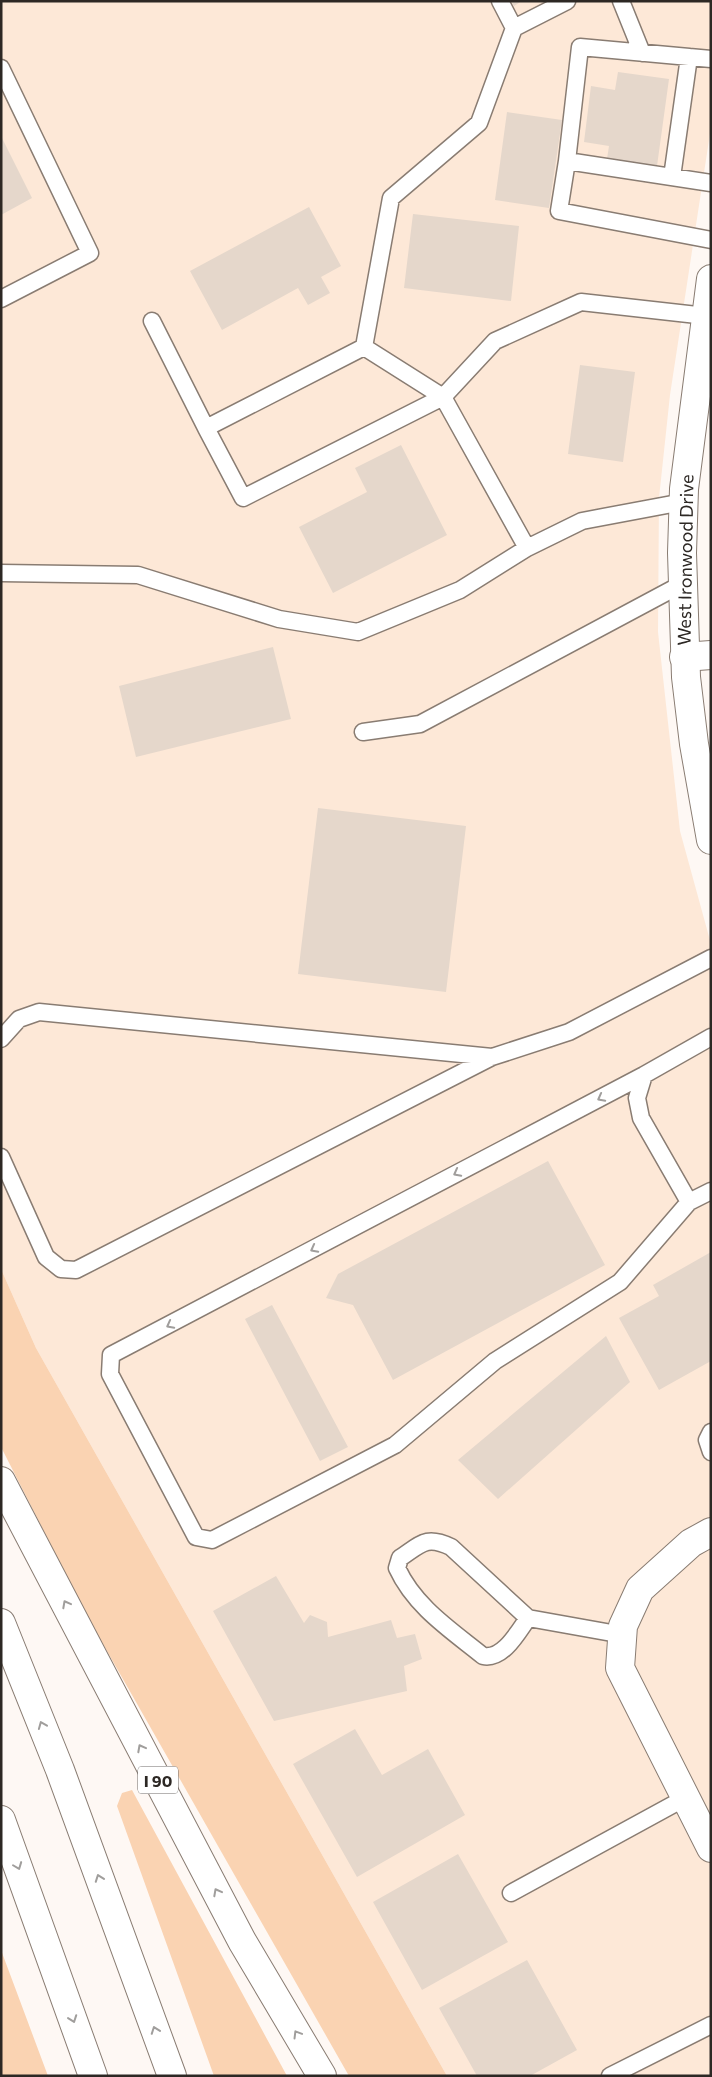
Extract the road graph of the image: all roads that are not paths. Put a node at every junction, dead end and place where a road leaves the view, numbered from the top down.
1 (500, 1) edge
2 (568, 1) edge
3 (621, 1) edge
4 (514, 28) junction
5 (642, 53) junction
6 (690, 57) junction
7 (711, 59) edge
8 (1, 68) edge
9 (567, 161) junction
10 (672, 177) junction
11 (711, 183) edge
12 (711, 240) edge
13 (709, 296) edge
14 (1, 299) edge
15 (152, 322) dead end
16 (364, 348) junction
17 (443, 397) junction
18 (206, 428) junction
19 (683, 502) junction
20 (527, 548) junction
21 (1, 573) edge
22 (682, 584) junction
23 (698, 656) edge
24 (363, 732) dead end
25 (711, 840) edge
26 (711, 958) edge
27 (711, 1037) edge
28 (1, 1039) edge
29 (492, 1057) junction
30 (644, 1075) junction
31 (1, 1157) edge
32 (711, 1191) edge
33 (689, 1202) junction
34 (711, 1432) edge
35 (711, 1452) edge
36 (1, 1481) edge
37 (711, 1532) edge
38 (528, 1618) junction
39 (1, 1624) edge
40 (623, 1635) junction
41 (686, 1798) junction
42 (1, 1820) edge
43 (711, 1848) edge
44 (511, 1893) dead end
45 (711, 2025) edge
46 (93, 2076) edge
47 (172, 2076) edge
48 (322, 2076) edge
49 (610, 2076) edge

1 - 4 lane
2 - 4 lane
3 - 5 lane
4 - 16 lane
5 - 6 lane
5 - 9 lane
6 - 7 lane
6 - 10 lane
8 - 14 lane
9 - 10 lane
9 - 12 lane
10 - 11 lane
13 - 17 lane
13 - 19 main road, West Ironwood Drive
15 - 18 lane
16 - 17 lane
16 - 18 lane
17 - 18 lane
17 - 20 lane
19 - 20 lane
19 - 22 main road, West Ironwood Drive
20 - 21 lane
22 - 23 main road, West Ironwood Drive
22 - 24 lane
23 - 25 main road, West Ironwood Drive
26 - 29 lane
27 - 30 lane
28 - 29 lane
29 - 31 lane
30 - 33 lane
30 -> 33 lane
32 - 33 lane
34 - 35 lane
48 -> 36 main road, I 90
37 - 40 main road
38 - 38 lane
38 - 40 lane
47 -> 39 main road
40 - 41 main road
41 - 43 main road
41 - 44 lane
42 -> 46 main road
45 - 49 lane

